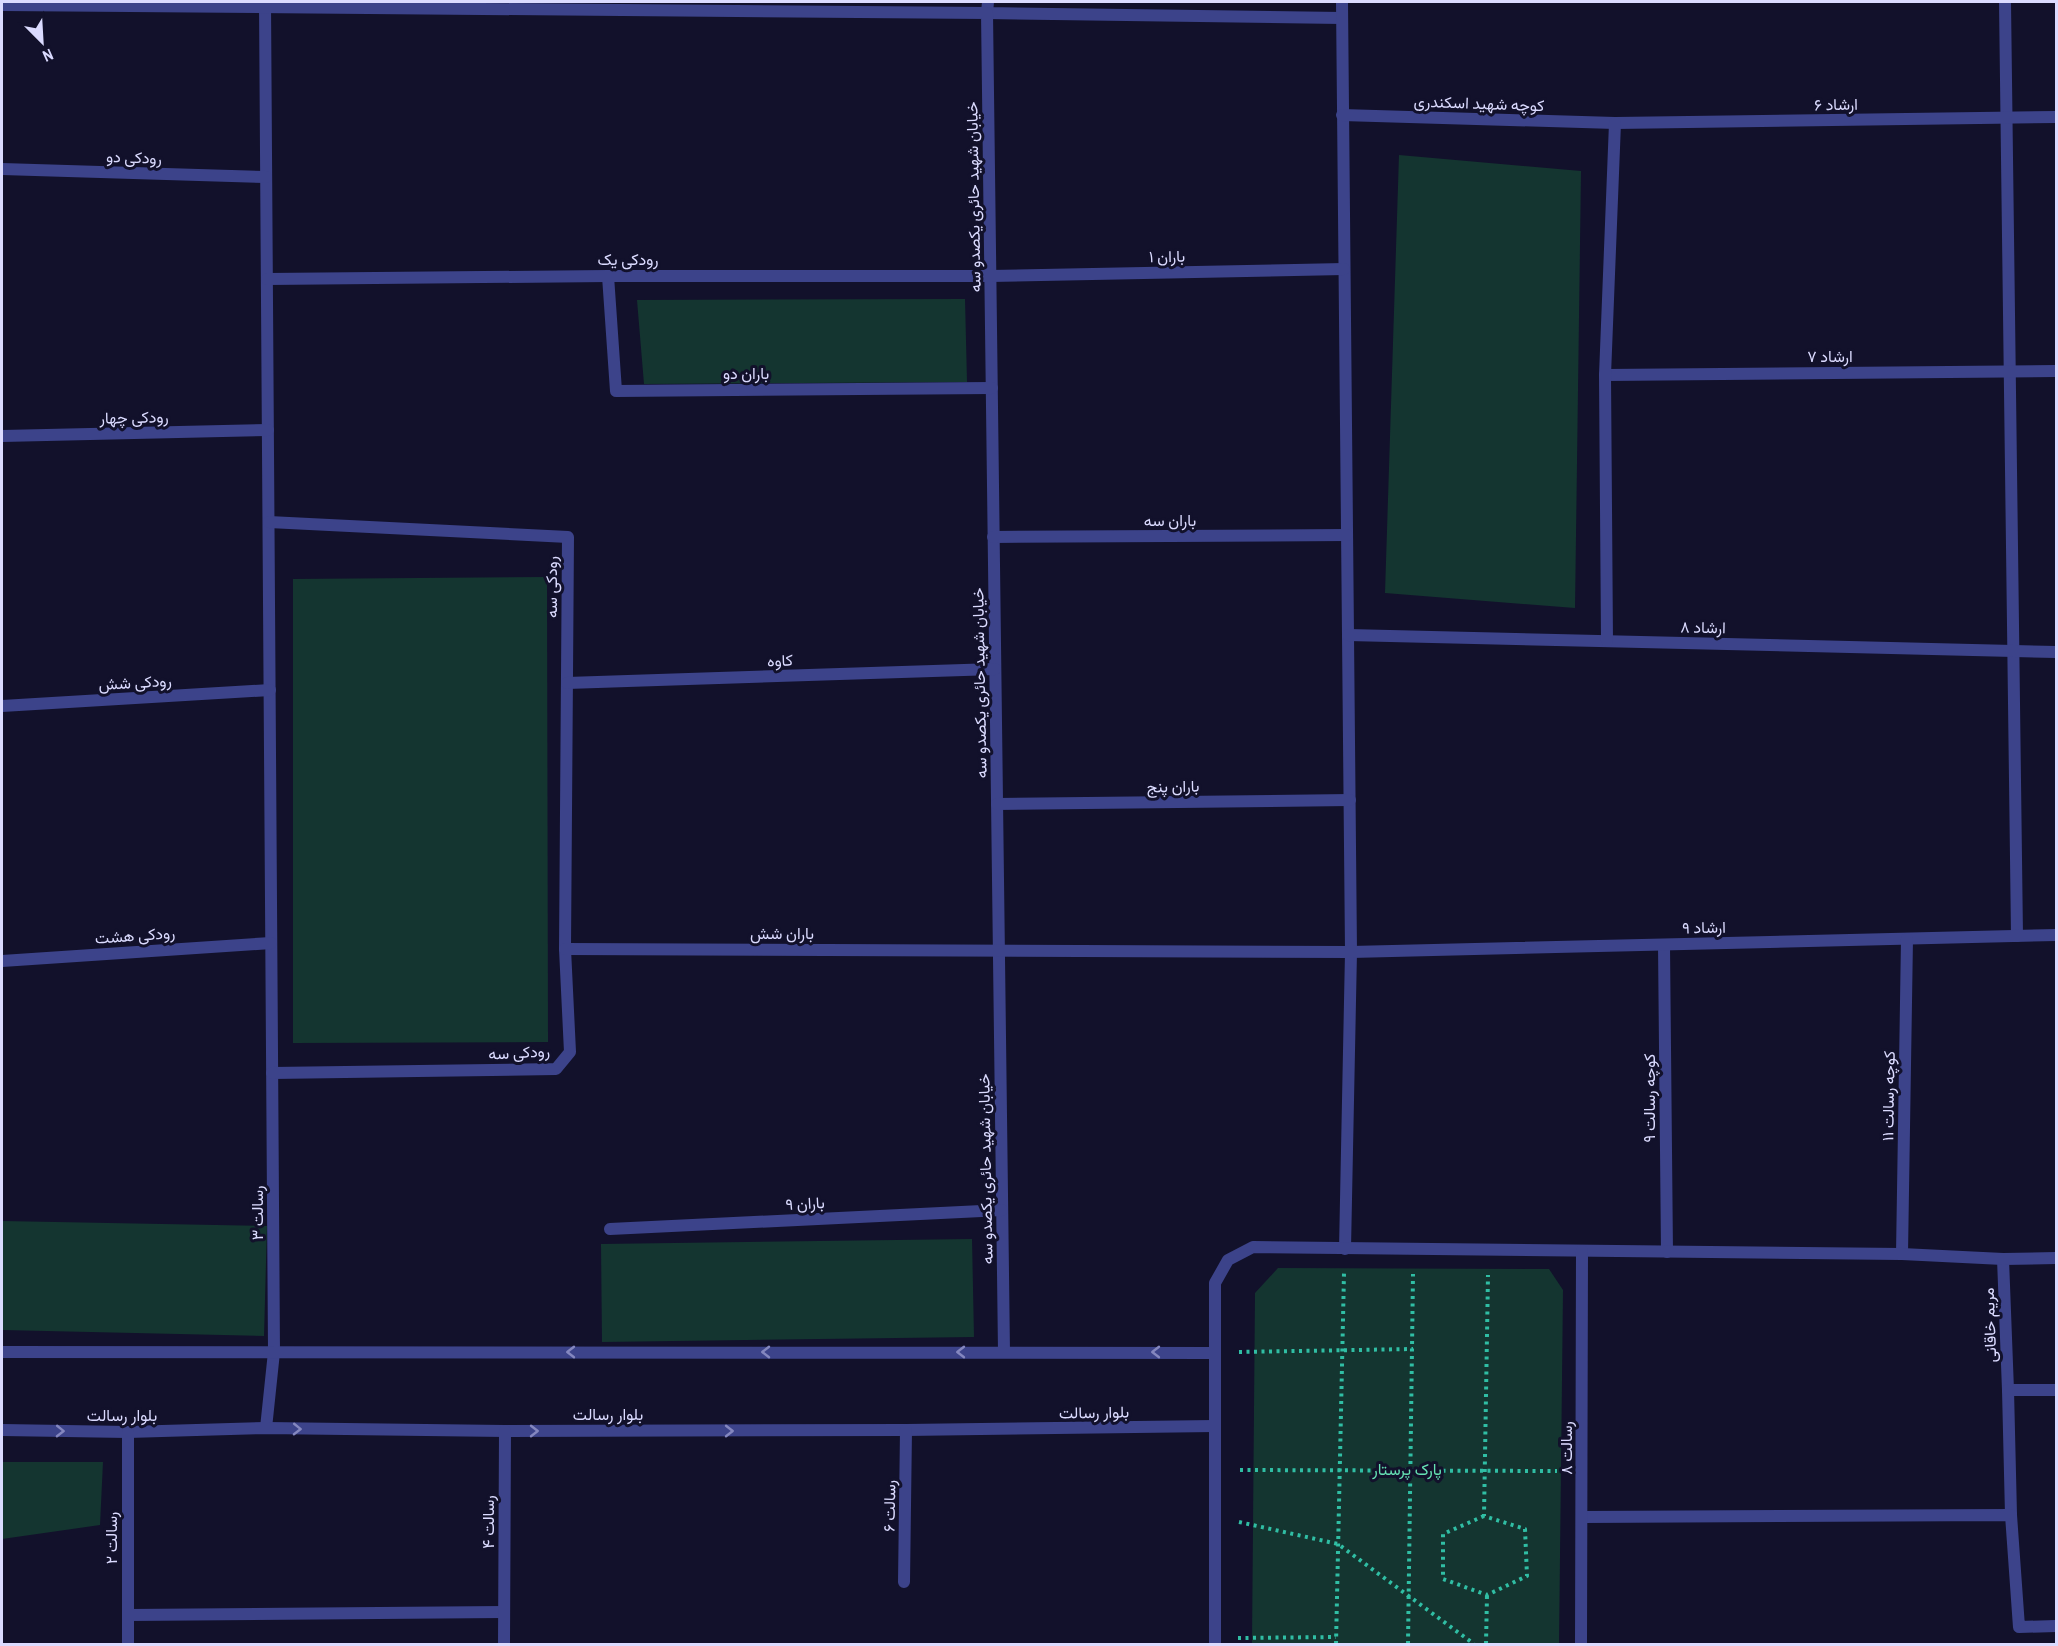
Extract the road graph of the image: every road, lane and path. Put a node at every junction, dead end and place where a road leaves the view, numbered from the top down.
1 (1341, 2) edge
2 (2005, 2) edge
3 (265, 4) edge
4 (2, 5) edge
5 (444, 5) edge
6 (596, 6) edge
7 (781, 7) edge
8 (987, 8) edge
9 (1342, 18) junction
10 (1342, 115) junction
11 (2056, 117) edge
12 (2006, 118) junction
13 (1615, 123) junction
14 (2, 169) edge
15 (266, 177) junction
16 (1344, 269) junction
17 (608, 276) junction
18 (990, 276) junction
19 (267, 279) junction
20 (2009, 371) junction
21 (2056, 371) edge
22 (1605, 375) junction
23 (992, 388) junction
24 (268, 430) junction
25 (2, 436) edge
26 (269, 522) junction
27 (1347, 535) junction
28 (993, 537) junction
29 (1348, 635) junction
30 (1607, 641) junction
31 (2013, 651) junction
32 (2056, 652) edge
33 (995, 669) junction
34 (567, 683) junction
35 (270, 690) junction
36 (2, 706) edge
37 (1350, 800) junction
38 (997, 804) junction
39 (2056, 935) edge
40 (2017, 936) junction
41 (1907, 939) junction
42 (272, 943) junction
43 (1664, 945) junction
44 (565, 949) junction
45 (999, 950) junction
46 (1351, 952) junction
47 (2, 961) edge
48 (272, 1073) junction
49 (1002, 1210) junction
50 (610, 1229) dead end
51 (1345, 1249) junction
52 (1414, 1249) junction
53 (1489, 1250) junction
54 (1582, 1251) junction
55 (1666, 1252) junction
56 (1902, 1254) junction
57 (2056, 1258) edge
58 (2003, 1259) junction
59 (1413, 1349) junction
60 (1342, 1351) junction
61 (2, 1352) edge
62 (274, 1352) junction
63 (1004, 1352) junction
64 (1215, 1353) junction
65 (2008, 1390) junction
66 (2056, 1390) edge
67 (1215, 1426) junction
68 (266, 1428) junction
69 (2, 1430) edge
70 (506, 1431) junction
71 (906, 1431) junction
72 (128, 1432) junction
73 (1215, 1470) junction
74 (1339, 1470) junction
75 (1412, 1471) junction
76 (1485, 1471) junction
77 (1582, 1471) junction
78 (2011, 1515) junction
79 (1484, 1516) junction
80 (1215, 1517) junction
81 (1582, 1517) junction
82 (1338, 1544) junction
83 (904, 1582) dead end
84 (1488, 1595) junction
85 (1407, 1597) junction
86 (504, 1612) junction
87 (128, 1615) junction
88 (2056, 1626) edge
89 (1336, 1636) junction
90 (1215, 1642) edge
91 (128, 1644) edge
92 (504, 1644) edge
93 (1336, 1644) edge
94 (1408, 1644) edge
95 (1474, 1644) edge
96 (1486, 1644) edge
97 (1581, 1644) edge

1 - 9 street
2 - 12 street
3 - 4 street
3 - 5 street
3 - 15 street
5 - 6 street
6 - 7 street
7 - 8 street
8 - 9 street
8 - 18 street, خیابان شهید حائری یکصدو سه
9 - 10 street
10 - 13 street, کوچه شهید اسکندری
10 - 16 street
11 - 12 street, ارشاد ۶
12 - 13 street, ارشاد ۶
12 - 20 street
13 - 22 street
14 - 15 street, رودکی دو
15 - 19 street
16 - 18 street, باران ۱
16 - 27 street
17 - 18 street, رودکی یک
17 - 19 street, رودکی یک
17 - 23 street, باران دو
18 - 23 street, خیابان شهید حائری یکصدو سه
19 - 24 street
20 - 21 street, ارشاد ۷
20 - 22 street, ارشاد ۷
20 - 31 street
22 - 30 street
23 - 28 street, خیابان شهید حائری یکصدو سه
24 - 25 street, رودکی چهار
24 - 26 street
26 - 34 street, رودکی سه
26 - 35 street
27 - 28 street, باران سه
27 - 29 street
28 - 33 street, خیابان شهید حائری یکصدو سه
29 - 30 street, ارشاد ۸
29 - 37 street
30 - 31 street, ارشاد ۸
31 - 32 street, ارشاد ۸
31 - 40 street
33 - 34 street, کاوه
33 - 38 street, خیابان شهید حائری یکصدو سه
34 - 44 street, رودکی سه
35 - 36 street, رودکی شش
35 - 42 street
37 - 38 street, باران پنج
37 - 46 street
38 - 45 street, خیابان شهید حائری یکصدو سه
39 - 40 street, ارشاد ۹
40 - 41 street, ارشاد ۹
41 - 43 street, ارشاد ۹
41 - 56 street, کوچه رسالت ۱۱
42 - 47 street, رودکی هشت
42 - 48 street
43 - 46 street, ارشاد ۹
43 - 55 street, کوچه رسالت ۹
44 - 45 street, باران شش
44 - 48 street, رودکی سه
45 - 46 street, ارشاد ۹
45 - 49 street, خیابان شهید حائری یکصدو سه
46 - 51 street
48 - 62 street, رسالت ۳
49 - 50 street, باران ۹
49 - 63 street, خیابان شهید حائری یکصدو سه
51 - 52 street
51 - 60 path
51 - 64 street
52 - 53 street
52 - 59 path
53 - 54 street
53 - 76 path
54 - 55 street
54 - 77 street, رسالت ۸
55 - 56 street
56 - 58 street
57 - 58 street
58 - 65 street, مریم خاقانی
59 - 60 path
59 - 75 path
60 - 64 path
60 - 74 path
61 - 62 street
63 -> 62 street
62 - 68 street, رسالت ۳
64 -> 63 street
64 - 67 street
65 - 66 street
65 - 78 street, مریم خاقانی
67 - 71 street, بلوار رسالت
67 - 73 street
68 -> 70 street, بلوار رسالت
68 - 72 street, بلوار رسالت
69 -> 72 street, بلوار رسالت
70 -> 71 street, بلوار رسالت
70 - 86 street, رسالت ۴
71 - 83 street, رسالت ۶
72 - 87 street, رسالت ۲
73 - 74 path
73 - 80 street
74 - 75 path
74 - 82 path
75 - 76 path
75 - 85 path
76 - 77 path
76 - 79 path
77 - 81 street, رسالت ۸
78 - 81 street
78 - 88 street, مریم خاقانی
79 - 84 path
79 - 84 path
80 - 82 path
80 - 90 street
81 - 97 street, رسالت ۸
82 - 85 path
82 - 89 path
84 - 96 path
85 - 94 path
85 - 95 path
86 - 87 street
86 - 92 street, رسالت ۴
87 - 91 street, رسالت ۲
89 - 90 path
89 - 93 path

